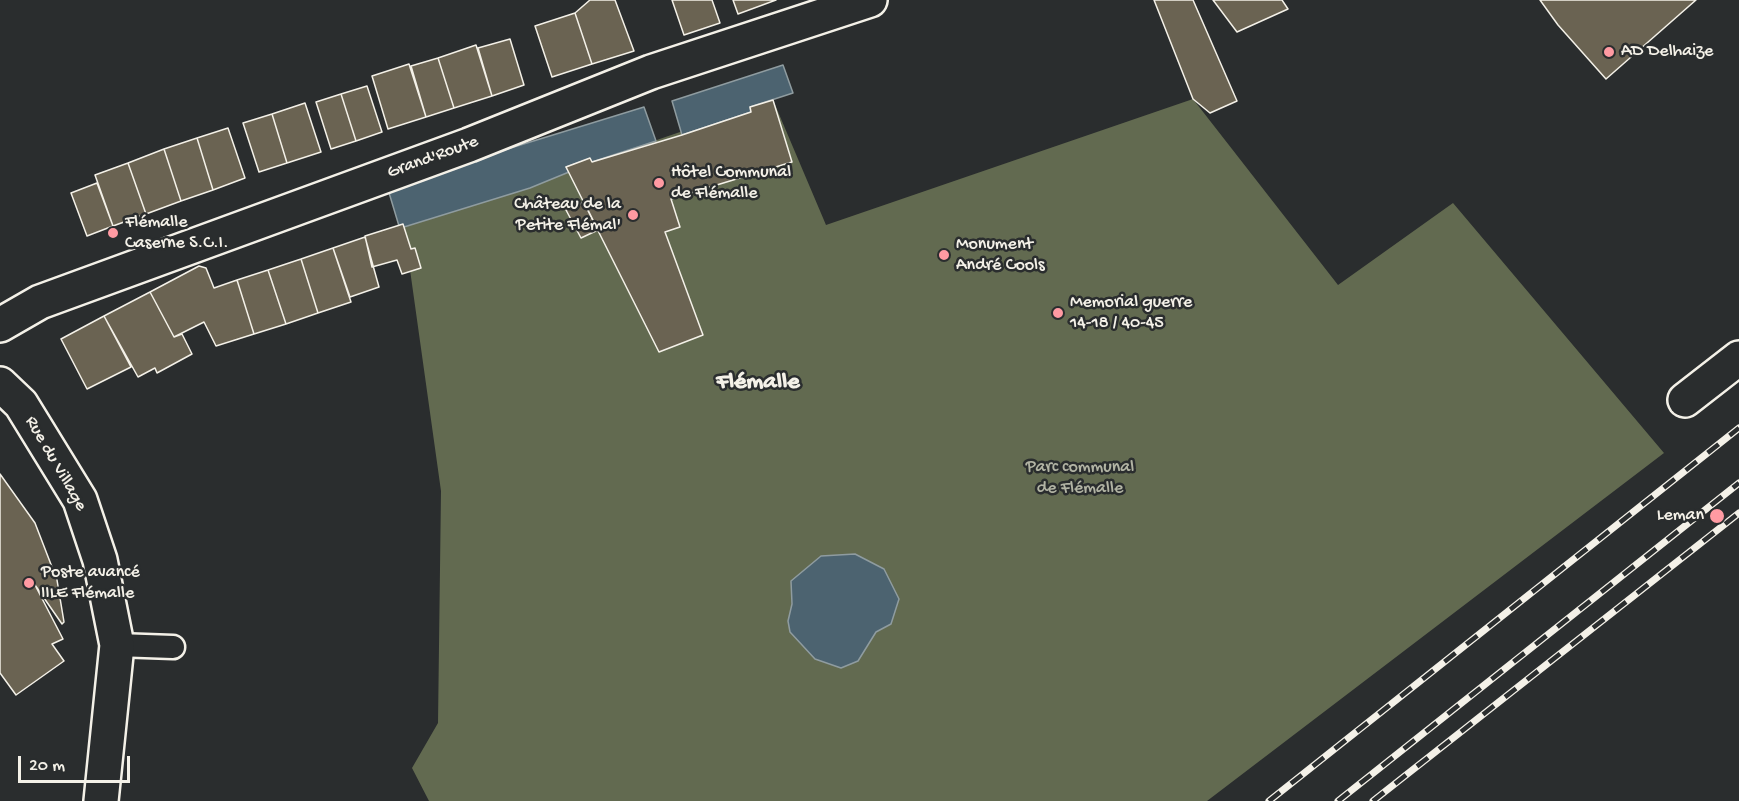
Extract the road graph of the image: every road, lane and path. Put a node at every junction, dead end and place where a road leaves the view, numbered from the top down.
1 (870, 0) edge
2 (0, 325) edge
3 (1739, 358) edge
4 (0, 384) edge
5 (1685, 400) dead end
6 (117, 645) junction
7 (173, 647) dead end
8 (100, 801) edge

1 - 2 street, Grand'Route
3 - 5 street
4 - 6 street, Rue du Village
6 - 7 lane
6 - 8 street, Rue du Village

